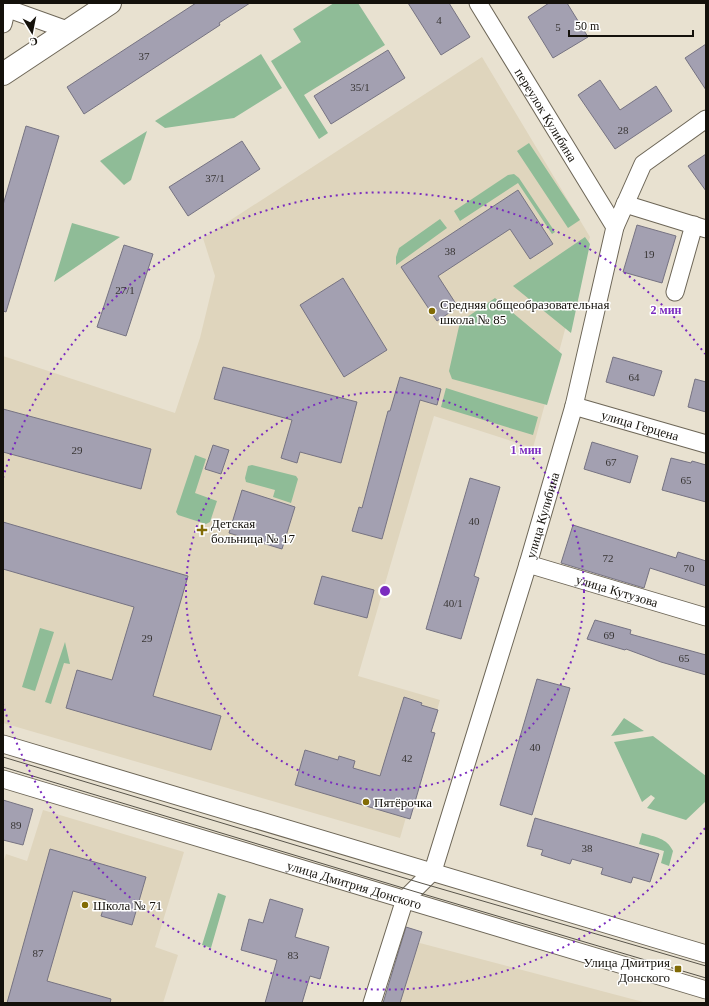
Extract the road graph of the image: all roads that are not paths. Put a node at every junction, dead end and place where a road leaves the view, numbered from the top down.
1 (110, 3) edge
2 (478, 3) edge
3 (5, 11) edge
4 (67, 30) junction
5 (3, 74) edge
6 (706, 119) edge
7 (625, 204) junction
8 (615, 227) junction
9 (702, 227) edge
10 (675, 292) dead end
11 (574, 406) junction
12 (706, 444) edge
13 (528, 564) junction
14 (706, 617) edge
15 (3, 744) edge
16 (3, 779) edge
17 (433, 871) junction
18 (405, 899) junction
19 (706, 954) edge
20 (706, 990) edge
21 (372, 1003) edge

1 - 4 main road
2 - 8 street, переулок Кулибина
3 - 4 street
4 - 5 main road
6 - 7 street, улица Кулибина
7 - 8 street, улица Кулибина
7 - 9 street
8 - 11 street, улица Кулибина
9 - 10 street
11 - 12 street, улица Герцена
11 - 13 street, улица Кулибина
13 - 14 street, улица Кутузова
13 - 17 street, улица Кулибина
15 - 17 street
16 - 18 street, улица Дмитрия Донского
17 - 18 street
17 - 19 street
18 - 20 street, улица Дмитрия Донского
18 - 21 street

